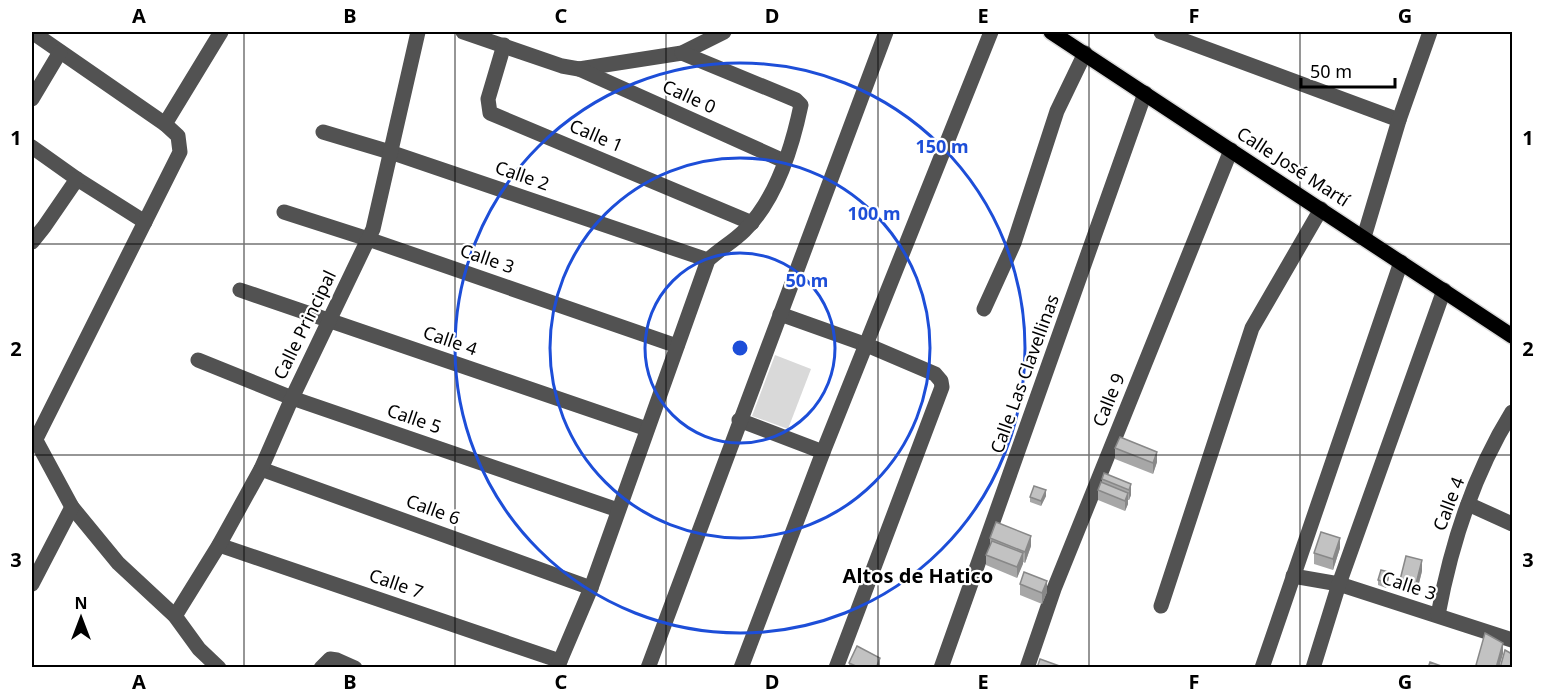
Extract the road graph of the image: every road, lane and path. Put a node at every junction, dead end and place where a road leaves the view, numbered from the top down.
1 (32, 32) edge
2 (221, 32) edge
3 (418, 32) edge
4 (463, 32) edge
5 (724, 32) edge
6 (886, 32) edge
7 (991, 32) edge
8 (1161, 32) edge
9 (1430, 32) edge
10 (1058, 33) edge
11 (504, 45) junction
12 (60, 52) junction
13 (682, 53) junction
14 (1085, 53) junction
15 (579, 69) junction
16 (1145, 93) junction
17 (32, 99) edge
18 (1399, 120) junction
19 (165, 124) junction
20 (323, 132) dead end
21 (32, 147) edge
22 (1231, 150) junction
23 (390, 152) junction
24 (784, 161) junction
25 (77, 179) junction
26 (1321, 209) junction
27 (284, 212) dead end
28 (145, 222) junction
29 (752, 223) junction
30 (1364, 237) junction
31 (368, 239) junction
32 (32, 242) edge
33 (708, 260) junction
34 (1401, 262) junction
35 (240, 290) dead end
36 (1444, 290) junction
37 (984, 309) dead end
38 (780, 314) junction
39 (328, 320) junction
40 (1512, 336) edge
41 (867, 345) junction
42 (677, 346) junction
43 (198, 360) dead end
44 (292, 398) junction
45 (1512, 412) edge
46 (739, 420) junction
47 (647, 429) junction
48 (34, 435) edge
49 (823, 452) junction
50 (261, 469) junction
51 (1468, 504) junction
52 (72, 507) junction
53 (618, 510) junction
54 (1512, 524) edge
55 (219, 545) junction
56 (1293, 576) junction
57 (32, 584) edge
58 (1339, 584) junction
59 (591, 588) junction
60 (1161, 606) dead end
61 (1438, 615) junction
62 (175, 616) junction
63 (1512, 640) edge
64 (325, 663) edge
65 (558, 664) edge
66 (219, 668) edge
67 (355, 668) edge
68 (648, 668) edge
69 (741, 668) edge
70 (836, 668) edge
71 (941, 668) edge
72 (1028, 668) edge
73 (1262, 668) edge
74 (1313, 668) edge

1 - 12 street
2 - 19 street
3 - 23 street, Calle Principal
4 - 11 street
5 - 13 street
6 - 38 street
7 - 41 street
8 - 18 street
9 - 18 street
10 - 14 main road, Calle José Martí
11 - 15 street
11 - 29 street, Calle 1
12 - 17 street
12 - 19 street
13 - 15 street
13 - 24 street
14 - 16 main road, Calle José Martí
14 - 37 street
15 - 24 street, Calle 0
16 - 22 main road, Calle José Martí
16 - 71 street, Calle Las Clavellinas
18 - 30 street
19 - 28 street
20 - 23 street, Calle 2
21 - 25 street
22 - 26 main road, Calle José Martí
22 - 72 street, Calle 9
23 - 31 street, Calle Principal
23 - 33 street, Calle 2
24 - 29 street
25 - 28 street
25 - 32 street
26 - 30 main road, Calle José Martí
26 - 60 street
27 - 31 street, Calle 3
28 - 48 street
29 - 33 street
30 - 34 main road, Calle José Martí
31 - 39 street, Calle Principal
31 - 42 street, Calle 3
33 - 42 street
34 - 36 main road, Calle José Martí
34 - 56 street
35 - 39 street, Calle 4
36 - 40 main road, Calle José Martí
36 - 58 street
38 - 41 street
38 - 46 street
39 - 44 street, Calle Principal
39 - 47 street, Calle 4
41 - 49 street
41 - 70 street
42 - 47 street
43 - 44 street, Calle 5
44 - 50 street, Calle Principal
44 - 53 street, Calle 5
45 - 51 street, Calle 4
46 - 49 street
46 - 68 street
47 - 53 street
48 - 52 street
49 - 69 street
50 - 55 street, Calle Principal
50 - 59 street, Calle 6
51 - 54 street
51 - 61 street, Calle 4
52 - 57 street
52 - 62 street
53 - 59 street
55 - 62 street, Calle Principal
55 - 65 street, Calle 7
56 - 58 street, Calle 3
56 - 73 street
58 - 61 street, Calle 3
58 - 74 street
59 - 65 street
61 - 63 street, Calle 3
62 - 66 street
64 - 67 street

